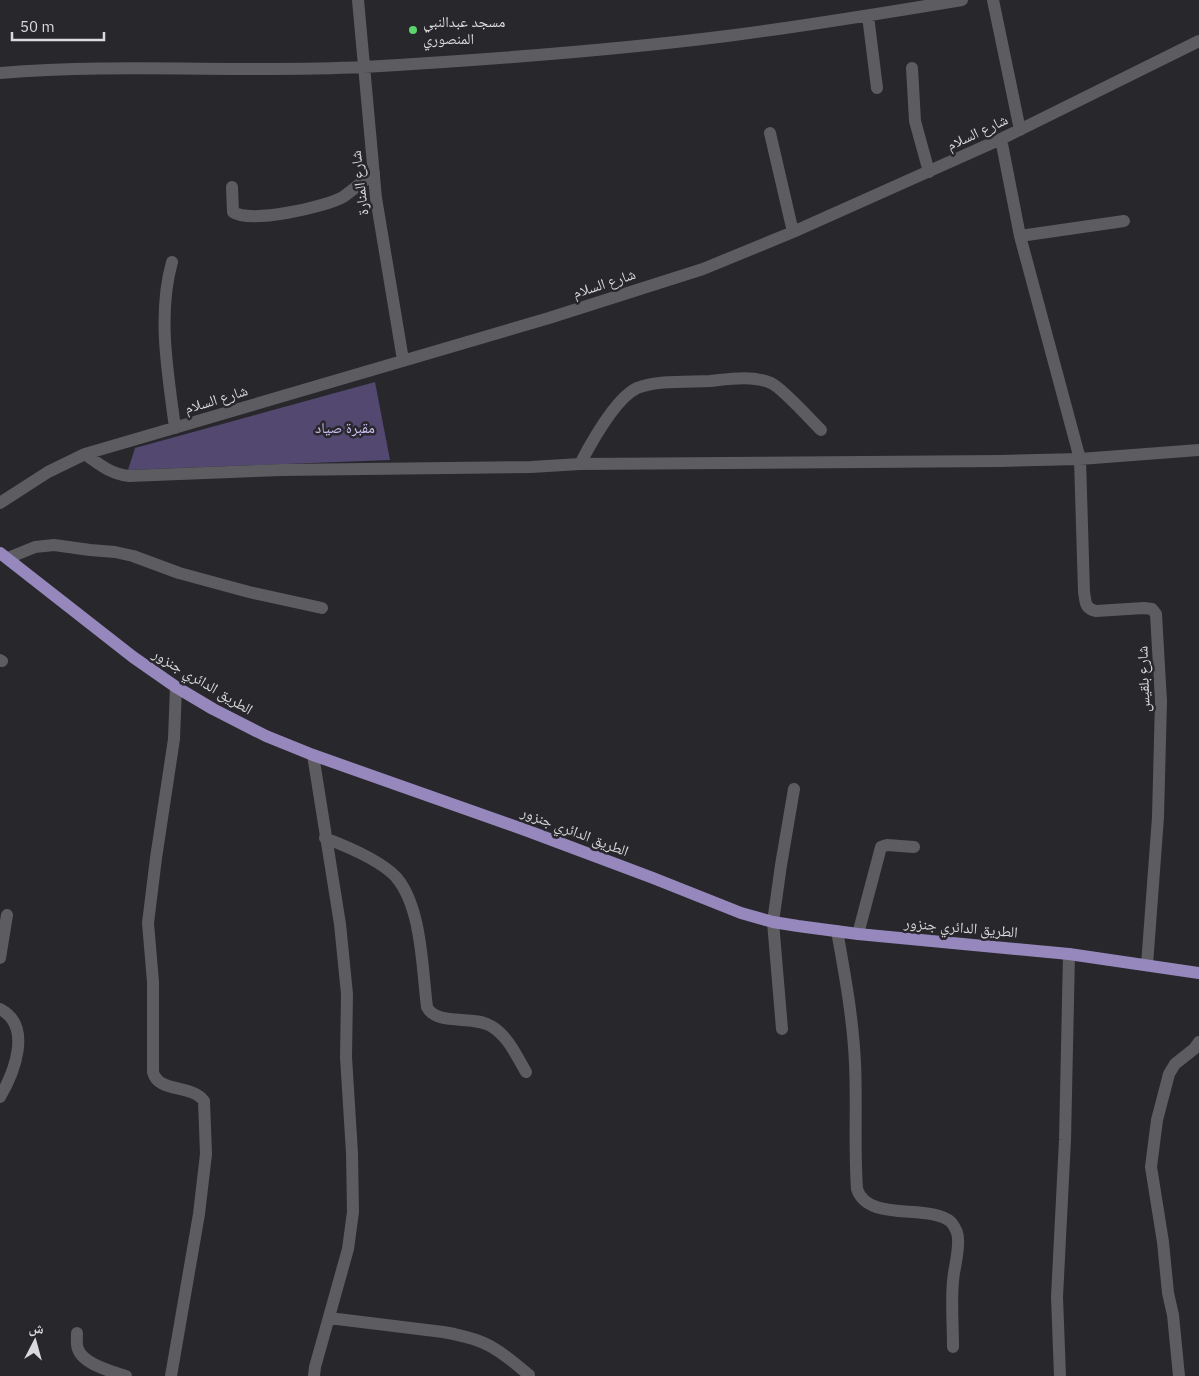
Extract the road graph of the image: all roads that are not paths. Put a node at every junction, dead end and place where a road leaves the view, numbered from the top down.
1 (358, 0) edge
2 (962, 0) edge
3 (993, 0) edge
4 (868, 16) junction
5 (1199, 41) edge
6 (363, 67) junction
7 (912, 68) dead end
8 (0, 73) edge
9 (877, 88) dead end
10 (1020, 130) junction
11 (770, 133) dead end
12 (1002, 139) junction
13 (929, 172) junction
14 (374, 173) junction
15 (232, 187) dead end
16 (1124, 221) dead end
17 (793, 232) junction
18 (1020, 236) junction
19 (172, 262) dead end
20 (403, 360) junction
21 (175, 428) junction
22 (820, 430) dead end
23 (1199, 450) edge
24 (85, 454) junction
25 (1080, 459) junction
26 (580, 464) junction
27 (0, 503) edge
28 (4, 556) edge
29 (322, 608) dead end
30 (176, 688) junction
31 (313, 755) junction
32 (794, 788) dead end
33 (325, 838) junction
34 (914, 847) dead end
35 (7, 915) dead end
36 (773, 922) junction
37 (837, 931) junction
38 (858, 934) junction
39 (1070, 954) junction
40 (0, 958) edge
41 (1146, 964) junction
42 (1199, 973) edge
43 (0, 1009) edge
44 (782, 1029) dead end
45 (1199, 1042) edge
46 (526, 1072) dead end
47 (0, 1097) edge
48 (329, 1318) junction
49 (77, 1333) dead end
50 (953, 1347) dead end
51 (529, 1375) edge
52 (126, 1376) edge
53 (171, 1376) edge
54 (314, 1376) edge
55 (1060, 1376) edge
56 (1179, 1376) edge

1 - 6 street, شارع المنارة
2 - 4 street
3 - 10 street
4 - 6 street
4 - 9 street
5 - 10 street, شارع السلام
6 - 8 street
6 - 14 street, شارع المنارة
7 - 13 street
10 - 12 street, شارع السلام
11 - 17 street
12 - 13 street, شارع السلام
12 - 18 street
13 - 17 street, شارع السلام
14 - 15 street
14 - 20 street, شارع المنارة
16 - 18 street
17 - 20 street, شارع السلام
18 - 25 street
19 - 21 street
20 - 21 street, شارع السلام
21 - 24 street, شارع السلام
22 - 26 street
23 - 25 street
24 - 26 street
24 - 27 street, شارع السلام
25 - 26 street
25 - 41 street, شارع بلقيس
28 - 29 street
28 - 30 main road, الطريق الدائري جنزور
30 - 31 main road, الطريق الدائري جنزور
30 - 53 street
31 - 33 street
31 - 36 main road, الطريق الدائري جنزور
32 - 36 street
33 - 46 street
33 - 48 street
34 - 38 street
35 - 40 street
36 - 37 main road, الطريق الدائري جنزور
36 - 44 street
37 - 38 main road, الطريق الدائري جنزور
37 - 50 street
38 - 39 main road, الطريق الدائري جنزور
39 - 41 main road, الطريق الدائري جنزور
39 - 55 street
41 - 42 main road, الطريق الدائري جنزور
43 - 47 street
45 - 56 street
48 - 51 street
48 - 54 street
49 - 52 street

